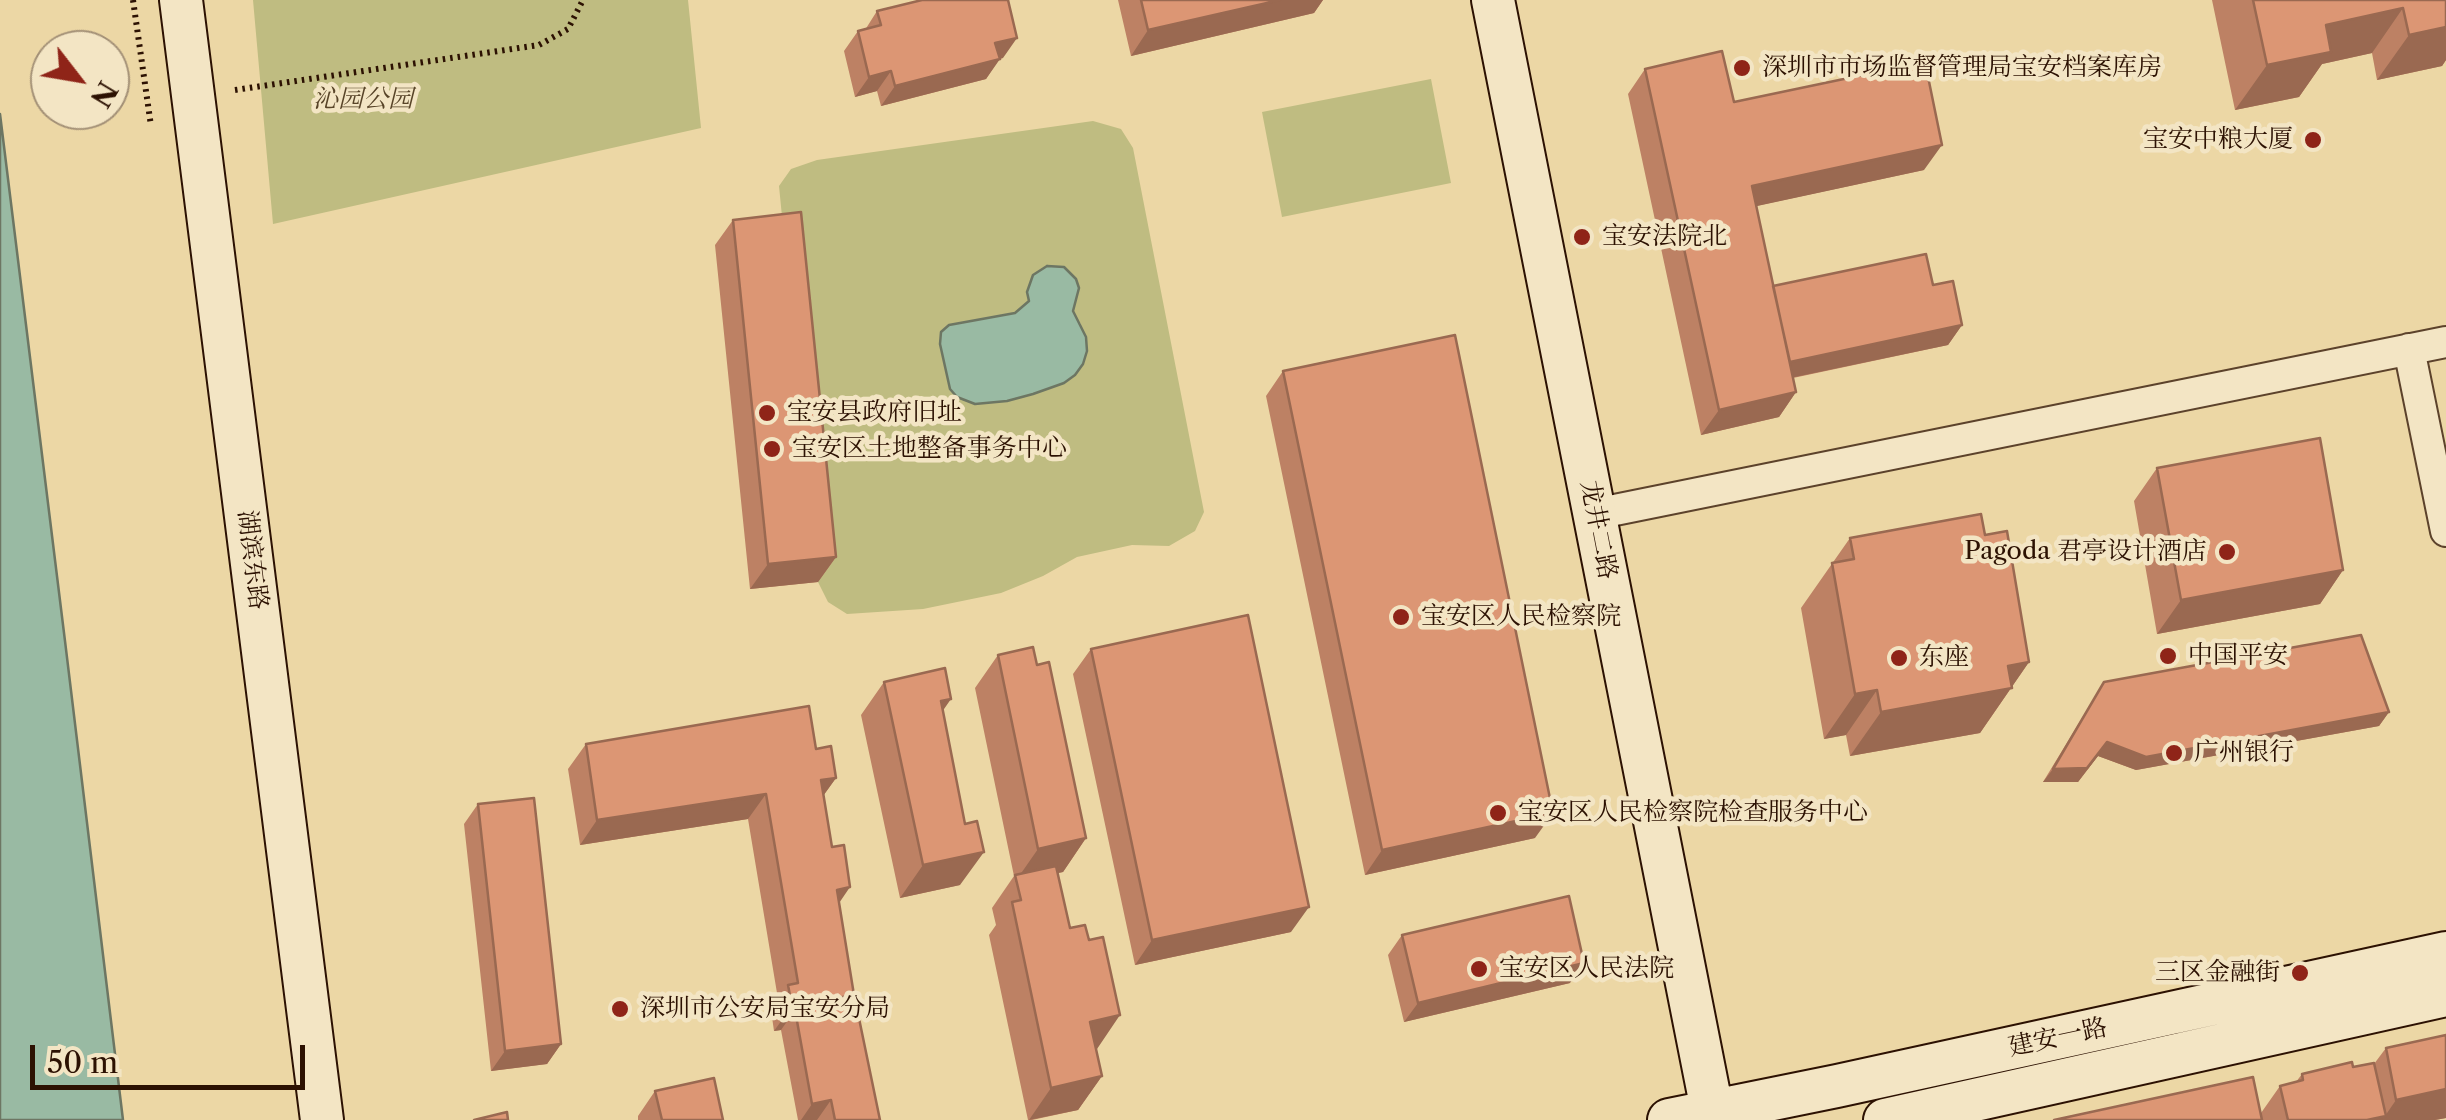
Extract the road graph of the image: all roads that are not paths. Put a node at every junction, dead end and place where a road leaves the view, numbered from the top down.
1 (181, 0) edge
2 (1493, 0) edge
3 (2446, 342) edge
4 (2409, 350) junction
5 (1595, 514) junction
6 (2446, 531) edge
7 (2446, 953) edge
8 (2446, 996) edge
9 (1713, 1116) edge
10 (322, 1120) edge
11 (1669, 1120) edge
12 (1885, 1120) edge

1 - 10 main road, 湖滨东路
2 - 5 main road, 龙井二路
3 - 4 street
4 - 5 street
4 - 6 street
5 - 9 main road, 龙井二路
7 - 9 main road, 建安一路
8 - 12 main road, 建安一路
9 - 11 main road, 建安一路

